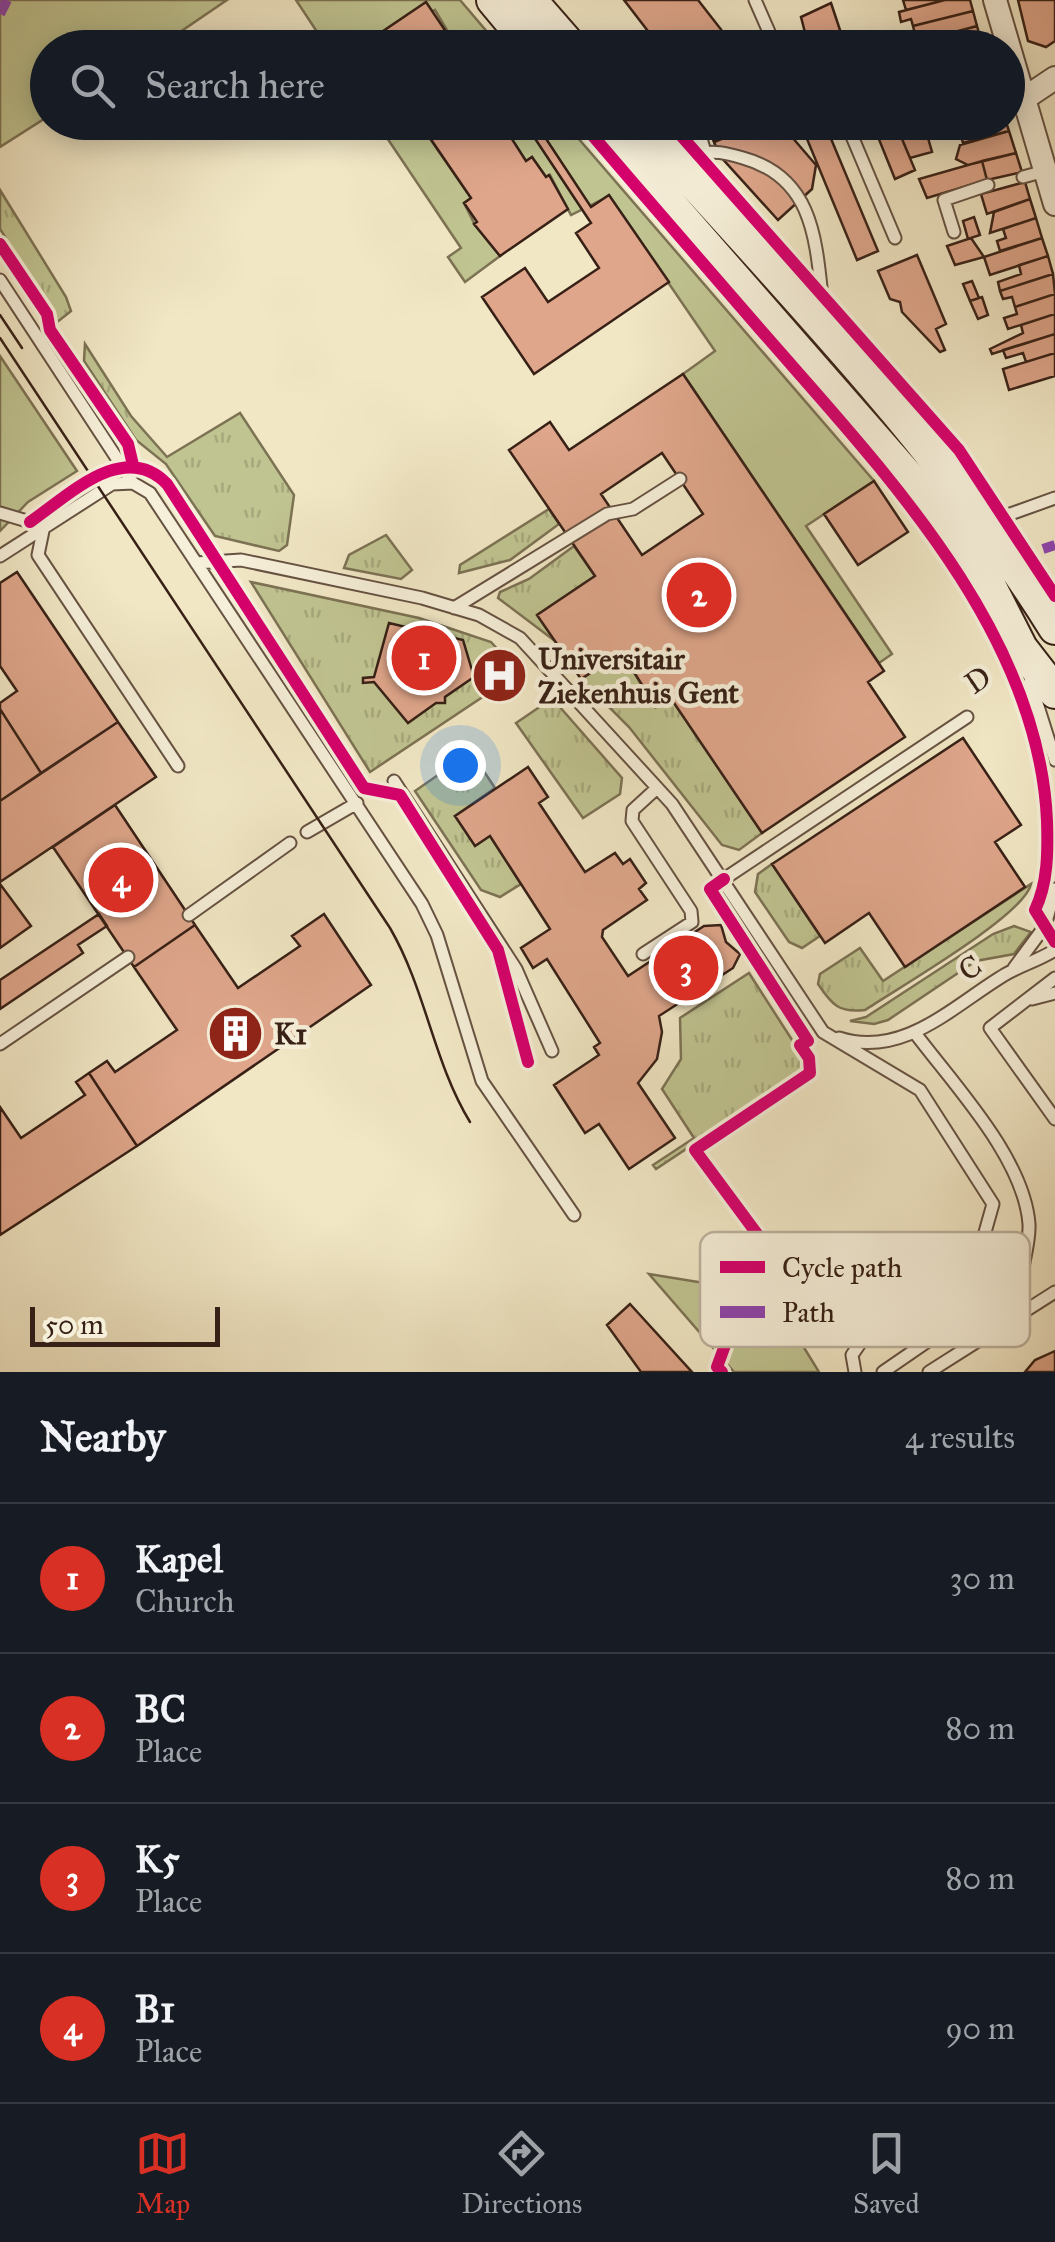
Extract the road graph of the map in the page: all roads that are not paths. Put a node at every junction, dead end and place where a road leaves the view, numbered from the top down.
1 (492, 0) edge
2 (530, 0) edge
3 (755, 0) edge
4 (995, 0) edge
5 (518, 30) edge
6 (556, 30) edge
7 (768, 30) edge
8 (1003, 30) edge
9 (1055, 78) edge
10 (1025, 98) edge
11 (1025, 118) edge
12 (613, 140) edge
13 (664, 140) edge
14 (695, 140) edge
15 (854, 140) edge
16 (694, 162) junction
17 (988, 185) dead end
18 (1055, 204) edge
19 (685, 224) junction
20 (954, 232) dead end
21 (896, 238) dead end
22 (0, 280) edge
23 (826, 332) junction
24 (680, 479) dead end
25 (133, 483) junction
26 (1055, 498) edge
27 (0, 513) edge
28 (44, 526) junction
29 (972, 531) junction
30 (0, 556) edge
31 (196, 563) junction
32 (454, 608) junction
33 (1055, 628) edge
34 (1021, 648) junction
35 (1055, 692) edge
36 (966, 717) dead end
37 (1055, 760) edge
38 (178, 766) dead end
39 (394, 781) dead end
40 (657, 788) junction
41 (357, 803) junction
42 (307, 832) dead end
43 (290, 843) dead end
44 (724, 879) junction
45 (1055, 889) edge
46 (189, 915) dead end
47 (1055, 950) edge
48 (644, 954) dead end
49 (128, 957) dead end
50 (1010, 972) junction
51 (1055, 978) edge
52 (1055, 993) edge
53 (1032, 999) junction
54 (823, 1032) junction
55 (916, 1033) junction
56 (0, 1044) edge
57 (552, 1051) dead end
58 (1055, 1119) edge
59 (574, 1215) dead end
60 (985, 1232) edge
61 (1028, 1232) edge
62 (1055, 1292) edge
63 (1030, 1308) edge
64 (858, 1347) edge
65 (919, 1347) edge
66 (968, 1347) edge
67 (855, 1372) edge
68 (883, 1372) edge
69 (928, 1372) edge

1 - 5 street
2 - 6 street
3 - 7 lane
4 - 8 street
9 - 10 street
11 - 18 street
12 - 19 street
13 - 16 street
14 - 16 lane
15 - 21 lane
16 - 19 lane
16 - 23 street
16 - 23 lane
17 - 20 lane
19 - 29 street
22 - 25 lane
23 - 29 street
24 - 32 lane
25 - 28 lane
25 - 31 lane
26 - 29 lane
27 - 28 lane
28 - 30 lane
28 - 38 lane
29 - 33 street
29 - 34 street
31 - 32 lane
31 - 41 lane
32 - 40 lane
34 - 35 street
34 - 37 lane
36 - 44 lane
39 - 57 lane
40 - 44 lane
40 - 48 lane
41 - 42 lane
41 - 59 lane
43 - 46 lane
44 - 54 lane
45 - 50 lane
47 - 50 lane, C
49 - 56 lane
50 - 55 lane, C
51 - 53 lane
52 - 53 lane
53 - 58 lane
54 - 55 lane
54 - 60 lane
55 - 61 lane
62 - 63 lane
64 - 67 lane
65 - 68 lane
66 - 69 lane

